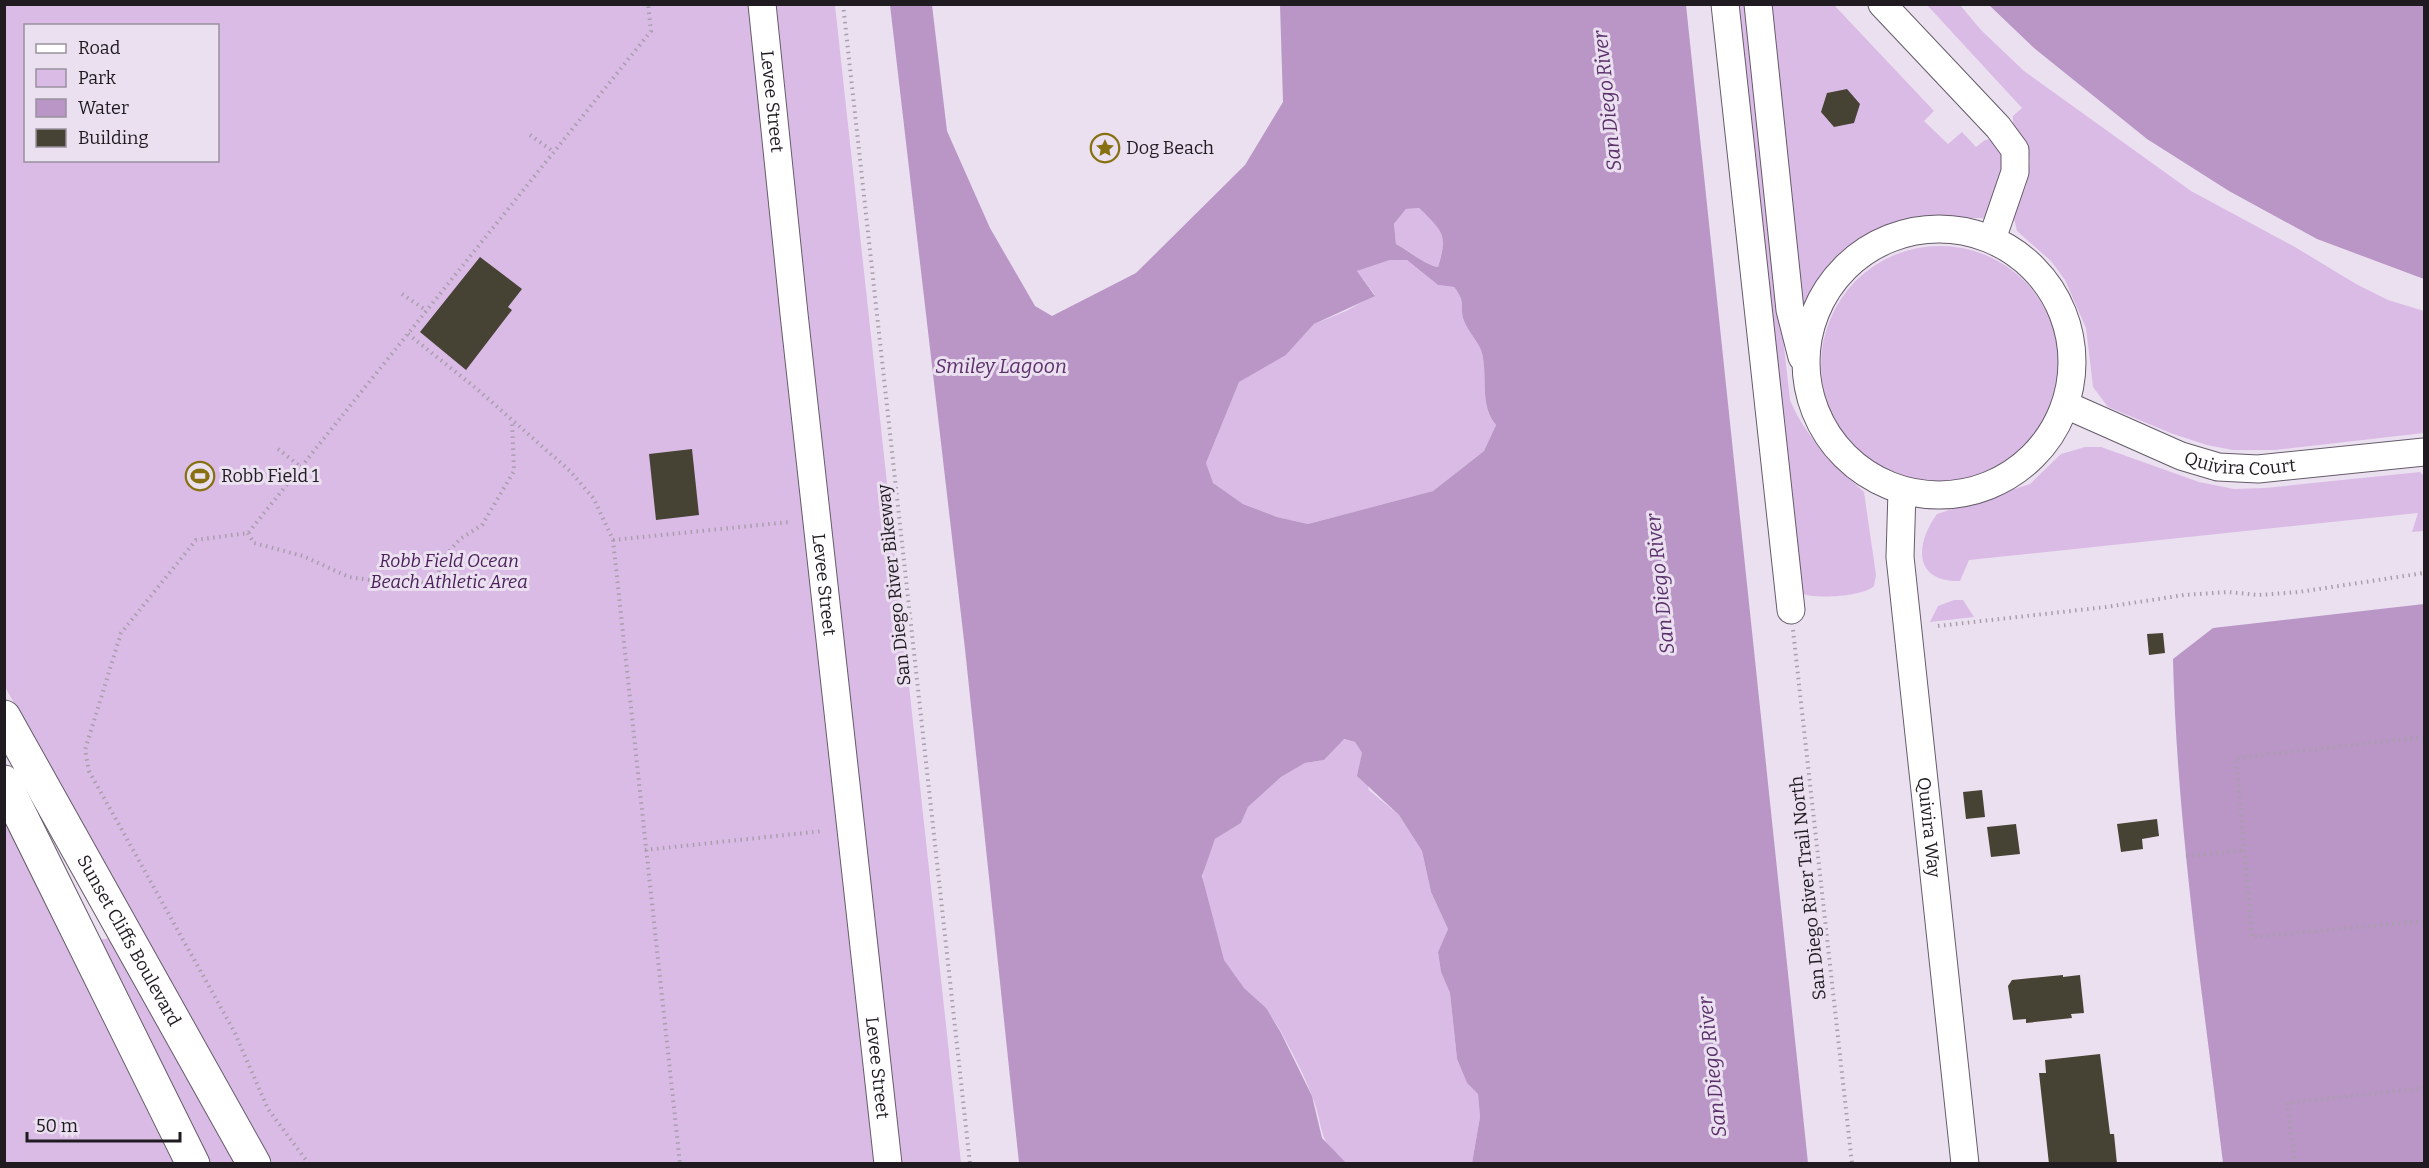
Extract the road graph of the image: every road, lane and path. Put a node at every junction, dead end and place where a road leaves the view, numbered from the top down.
1 (648, 4) edge
2 (762, 4) edge
3 (843, 4) edge
4 (1725, 4) edge
5 (1758, 4) edge
6 (1882, 4) edge
7 (530, 135) dead end
8 (554, 152) junction
9 (1992, 239) junction
10 (402, 294) dead end
11 (427, 311) junction
12 (408, 334) junction
13 (1806, 374) junction
14 (2066, 405) junction
15 (511, 419) junction
16 (278, 449) dead end
17 (2424, 452) edge
18 (301, 467) junction
19 (1902, 491) junction
20 (789, 522) dead end
21 (248, 533) junction
22 (613, 540) junction
23 (2424, 573) edge
24 (1791, 610) joint
25 (1938, 626) dead end
26 (4, 717) edge
27 (2424, 737) edge
28 (4, 782) edge
29 (823, 831) dead end
30 (645, 850) junction
31 (2244, 850) junction
32 (2186, 856) dead end
33 (2424, 921) edge
34 (2424, 1088) edge
35 (193, 1164) edge
36 (254, 1164) edge
37 (309, 1164) edge
38 (680, 1164) edge
39 (888, 1164) edge
40 (970, 1164) edge
41 (1851, 1164) edge
42 (1965, 1164) edge
43 (2295, 1164) edge

1 - 8 path
2 - 39 street, Levee Street
3 - 40 path, San Diego River Bikeway
4 - 24 street
5 - 13 street
6 - 9 street
7 - 8 path
8 - 11 path
9 - 13 street
9 - 14 street
10 - 11 path
11 - 12 path
12 - 15 path
12 - 18 path
13 - 19 street
14 - 17 street, Quivira Court
14 - 19 street
15 - 21 path
15 - 22 path
16 - 18 path
18 - 21 path
19 - 42 street, Quivira Way
20 - 22 path
21 - 37 path
22 - 30 path
23 - 25 path
24 - 41 path, San Diego River Trail North
26 - 36 main road, Sunset Cliffs Boulevard
27 - 31 path
28 - 35 main road, Sunset Cliffs Boulevard
29 - 30 path
30 - 38 path
31 - 32 path
31 - 33 path
34 - 43 path

